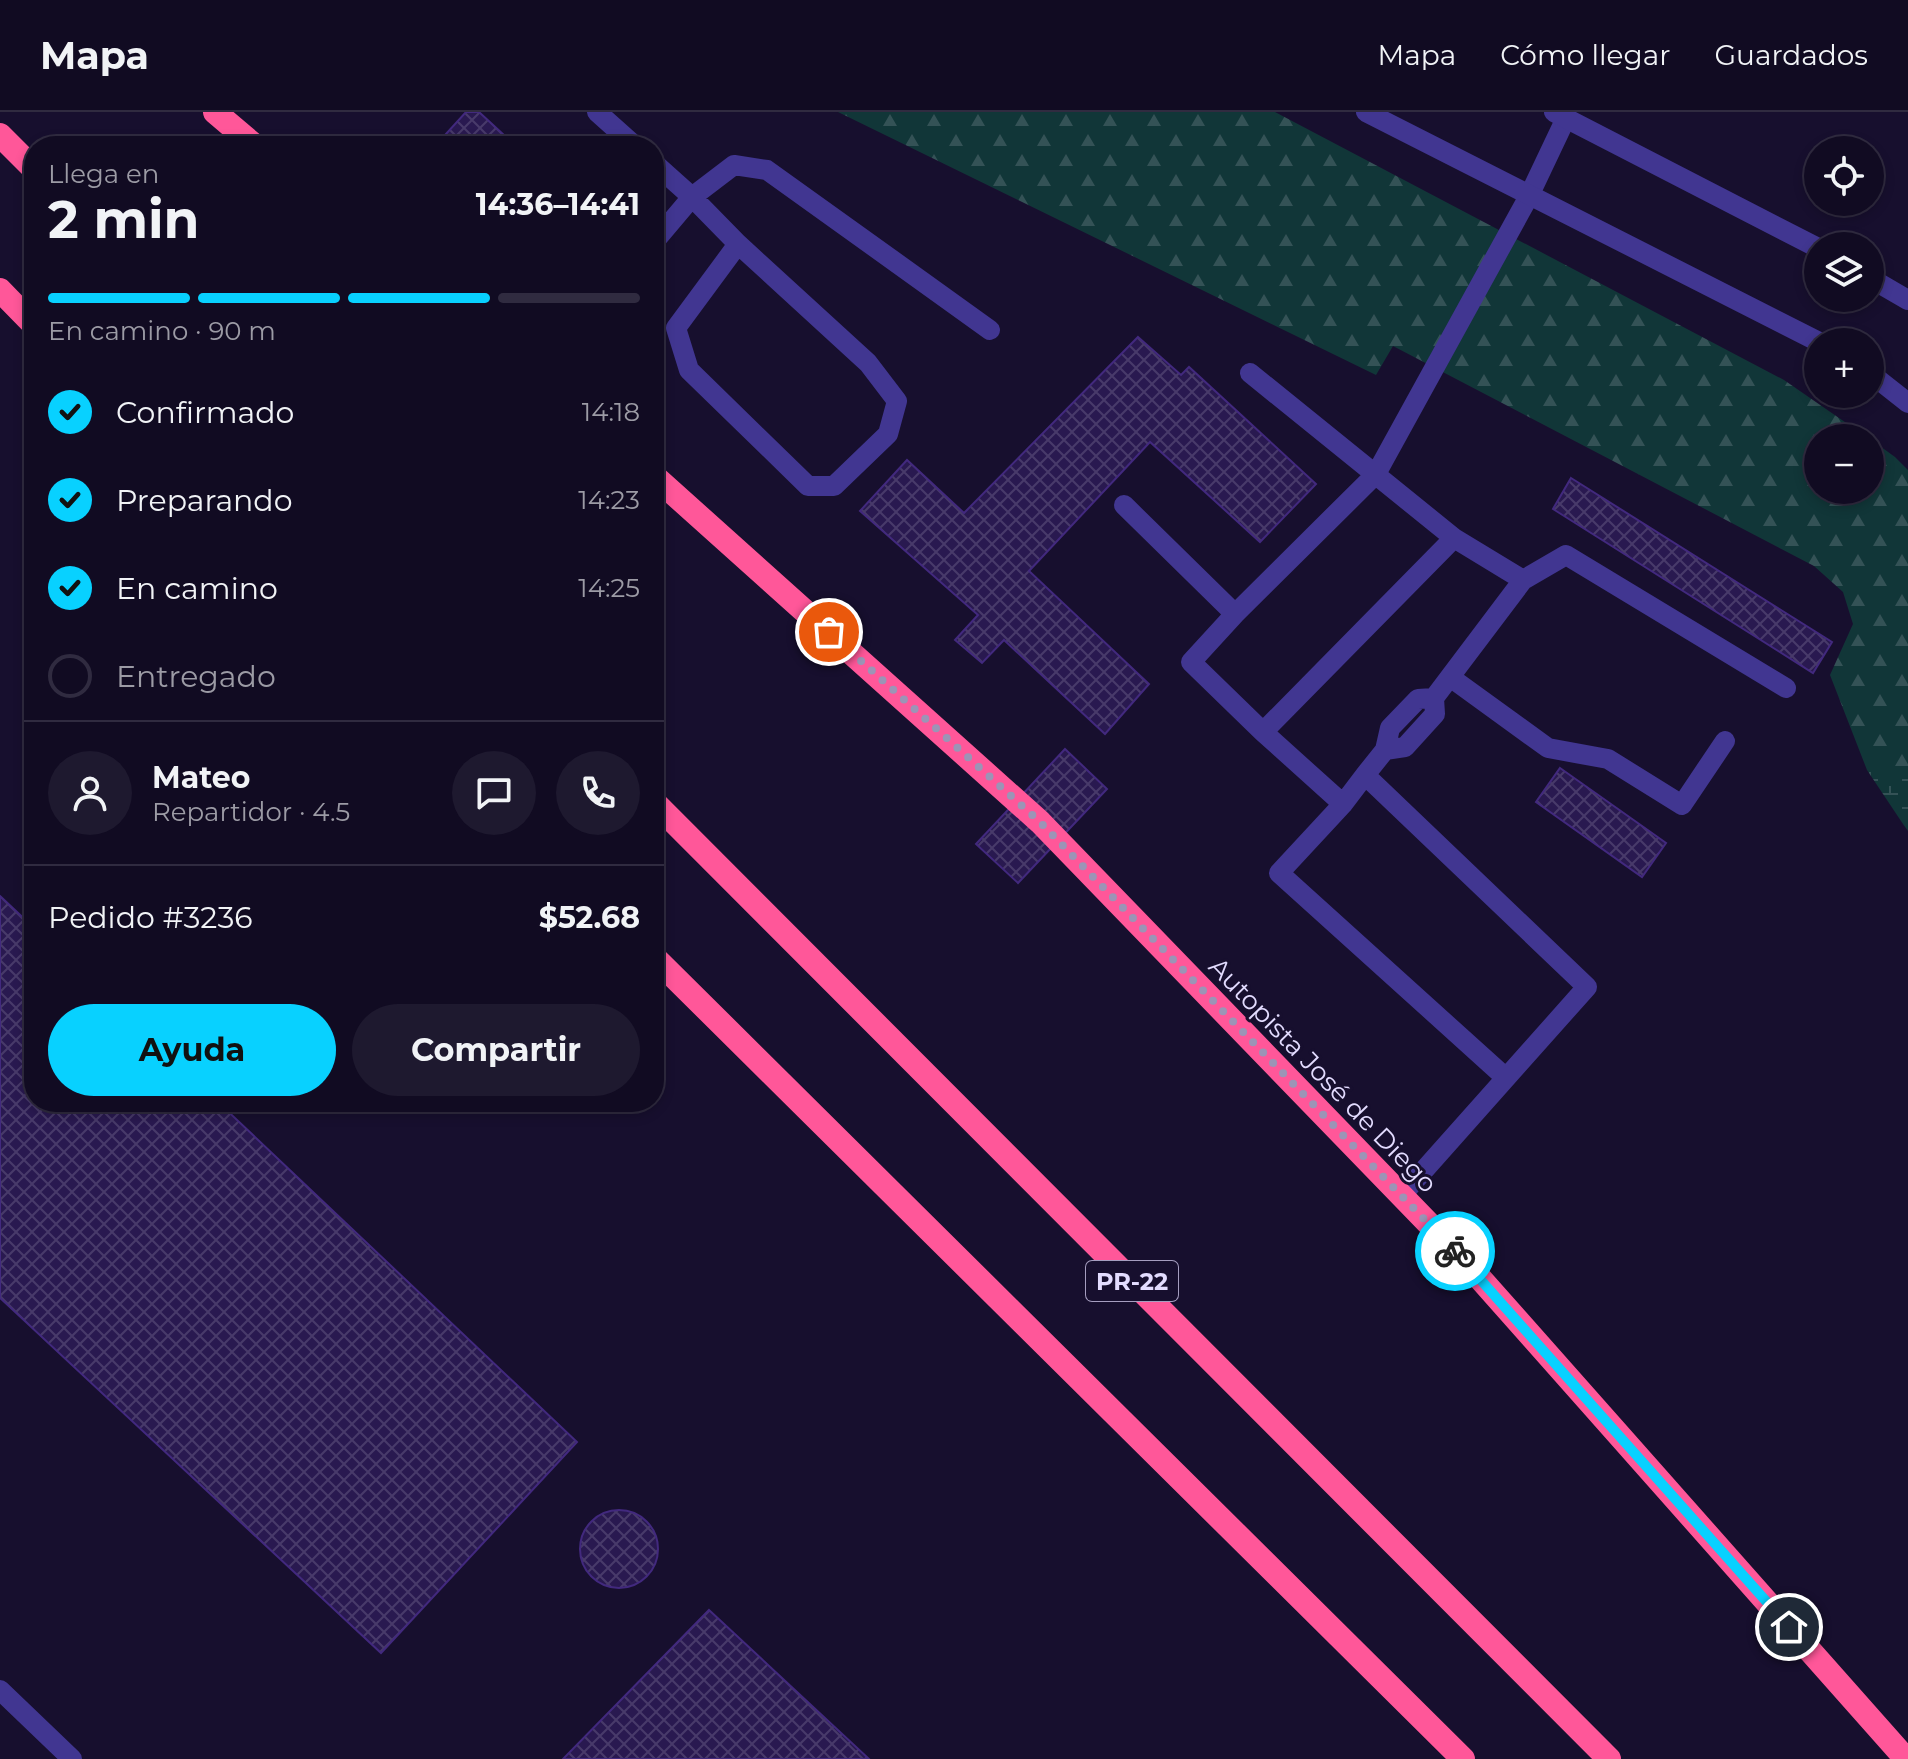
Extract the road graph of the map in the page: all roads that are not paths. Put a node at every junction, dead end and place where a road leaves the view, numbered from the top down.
1 (215, 112) edge
2 (597, 112) edge
3 (1366, 112) edge
4 (1560, 115) edge
5 (0, 135) edge
6 (243, 136) edge
7 (624, 136) edge
8 (24, 159) edge
9 (664, 172) edge
10 (1529, 196) junction
11 (692, 197) junction
12 (664, 230) edge
13 (1804, 241) edge
14 (738, 244) junction
15 (1884, 286) edge
16 (0, 290) edge
17 (1908, 300) edge
18 (24, 315) edge
19 (990, 330) dead end
20 (1804, 334) edge
21 (1250, 373) dead end
22 (1884, 384) edge
23 (1908, 403) edge
24 (1376, 474) junction
25 (664, 485) edge
26 (1124, 505) dead end
27 (1454, 538) junction
28 (1523, 580) junction
29 (1235, 614) junction
30 (1450, 677) junction
31 (1786, 688) dead end
32 (1263, 732) junction
33 (1725, 741) dead end
34 (1365, 775) junction
35 (1343, 804) junction
36 (664, 812) edge
37 (664, 967) edge
38 (1506, 1078) junction
39 (1401, 1196) junction
40 (0, 1690) edge
41 (72, 1759) edge
42 (1463, 1759) edge
43 (1609, 1759) edge
44 (1906, 1759) edge

1 - 6 highway
2 - 7 street
3 - 10 street
4 - 10 street
4 - 13 street
5 - 8 highway
9 - 11 street
10 - 20 street
10 - 24 street
11 - 12 street
11 - 14 street
11 - 19 street
14 - 14 street
15 - 17 street
16 - 18 highway
21 - 24 street
22 - 23 street
24 - 27 street
24 - 29 street
25 - 39 highway, Autopista José de Diego
26 - 29 street
27 - 28 street
27 - 32 street
28 - 30 street
28 - 31 street
29 - 32 street
30 - 33 street
30 - 34 street
32 - 35 street
34 - 35 street
34 - 38 street
35 - 38 street
36 - 43 highway, PR-22
37 - 42 highway
38 - 39 street
39 - 44 highway, Autopista José de Diego
40 - 41 street

